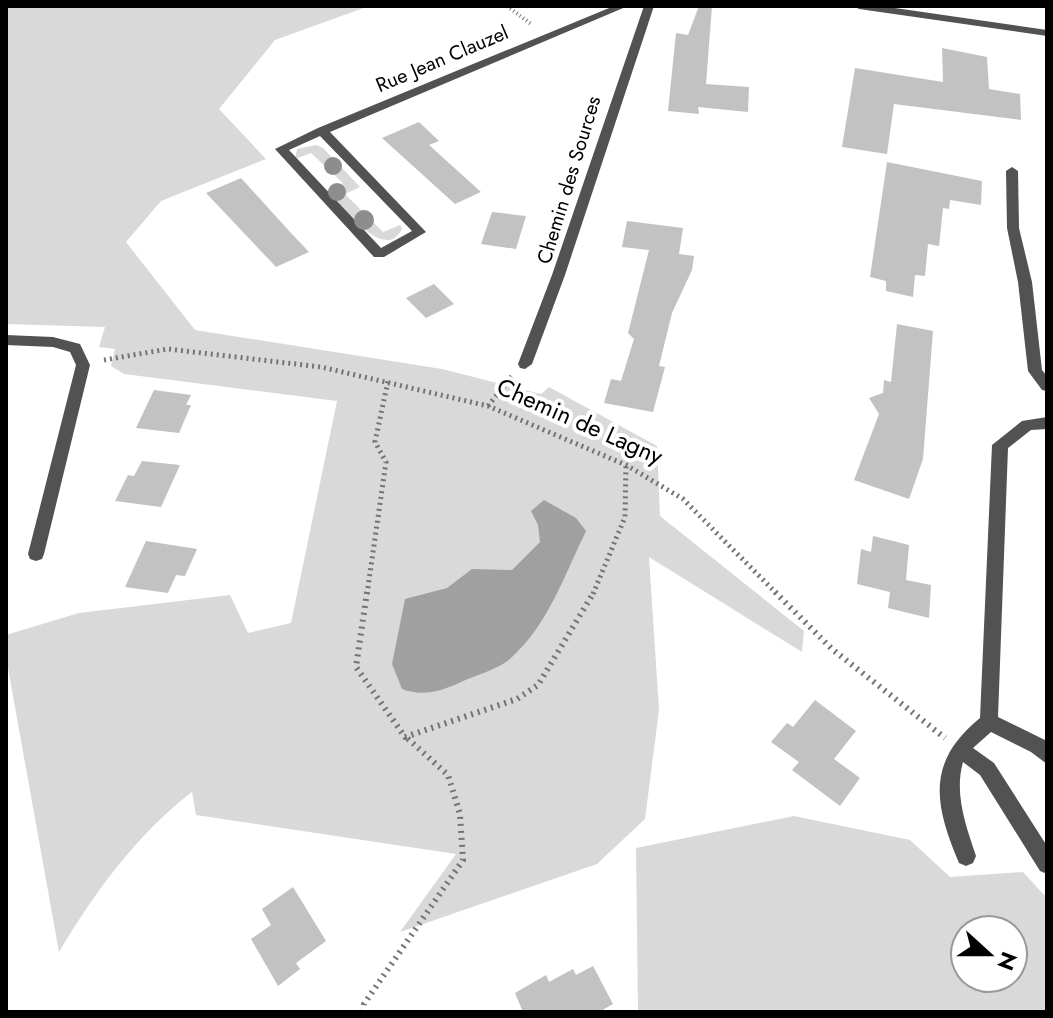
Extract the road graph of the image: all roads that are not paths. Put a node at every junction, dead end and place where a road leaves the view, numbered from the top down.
1 (623, 6) edge
2 (649, 6) edge
3 (859, 6) edge
4 (1047, 33) edge
5 (322, 131) junction
6 (1012, 171) dead end
7 (6, 340) edge
8 (525, 364) road end
9 (1047, 386) edge
10 (1047, 423) edge
11 (36, 554) dead end
12 (989, 722) junction
13 (960, 749) junction
14 (1047, 755) edge
15 (966, 856) dead end
16 (1047, 864) edge

1 - 5 street, Rue Jean Clauzel
2 - 8 street, Chemin des Sources
3 - 4 street
5 - 5 street, Rue Jean Clauzel
6 - 9 street
7 - 11 street
10 - 12 street
12 - 13 street
12 - 14 street
13 - 15 street
13 - 16 street

